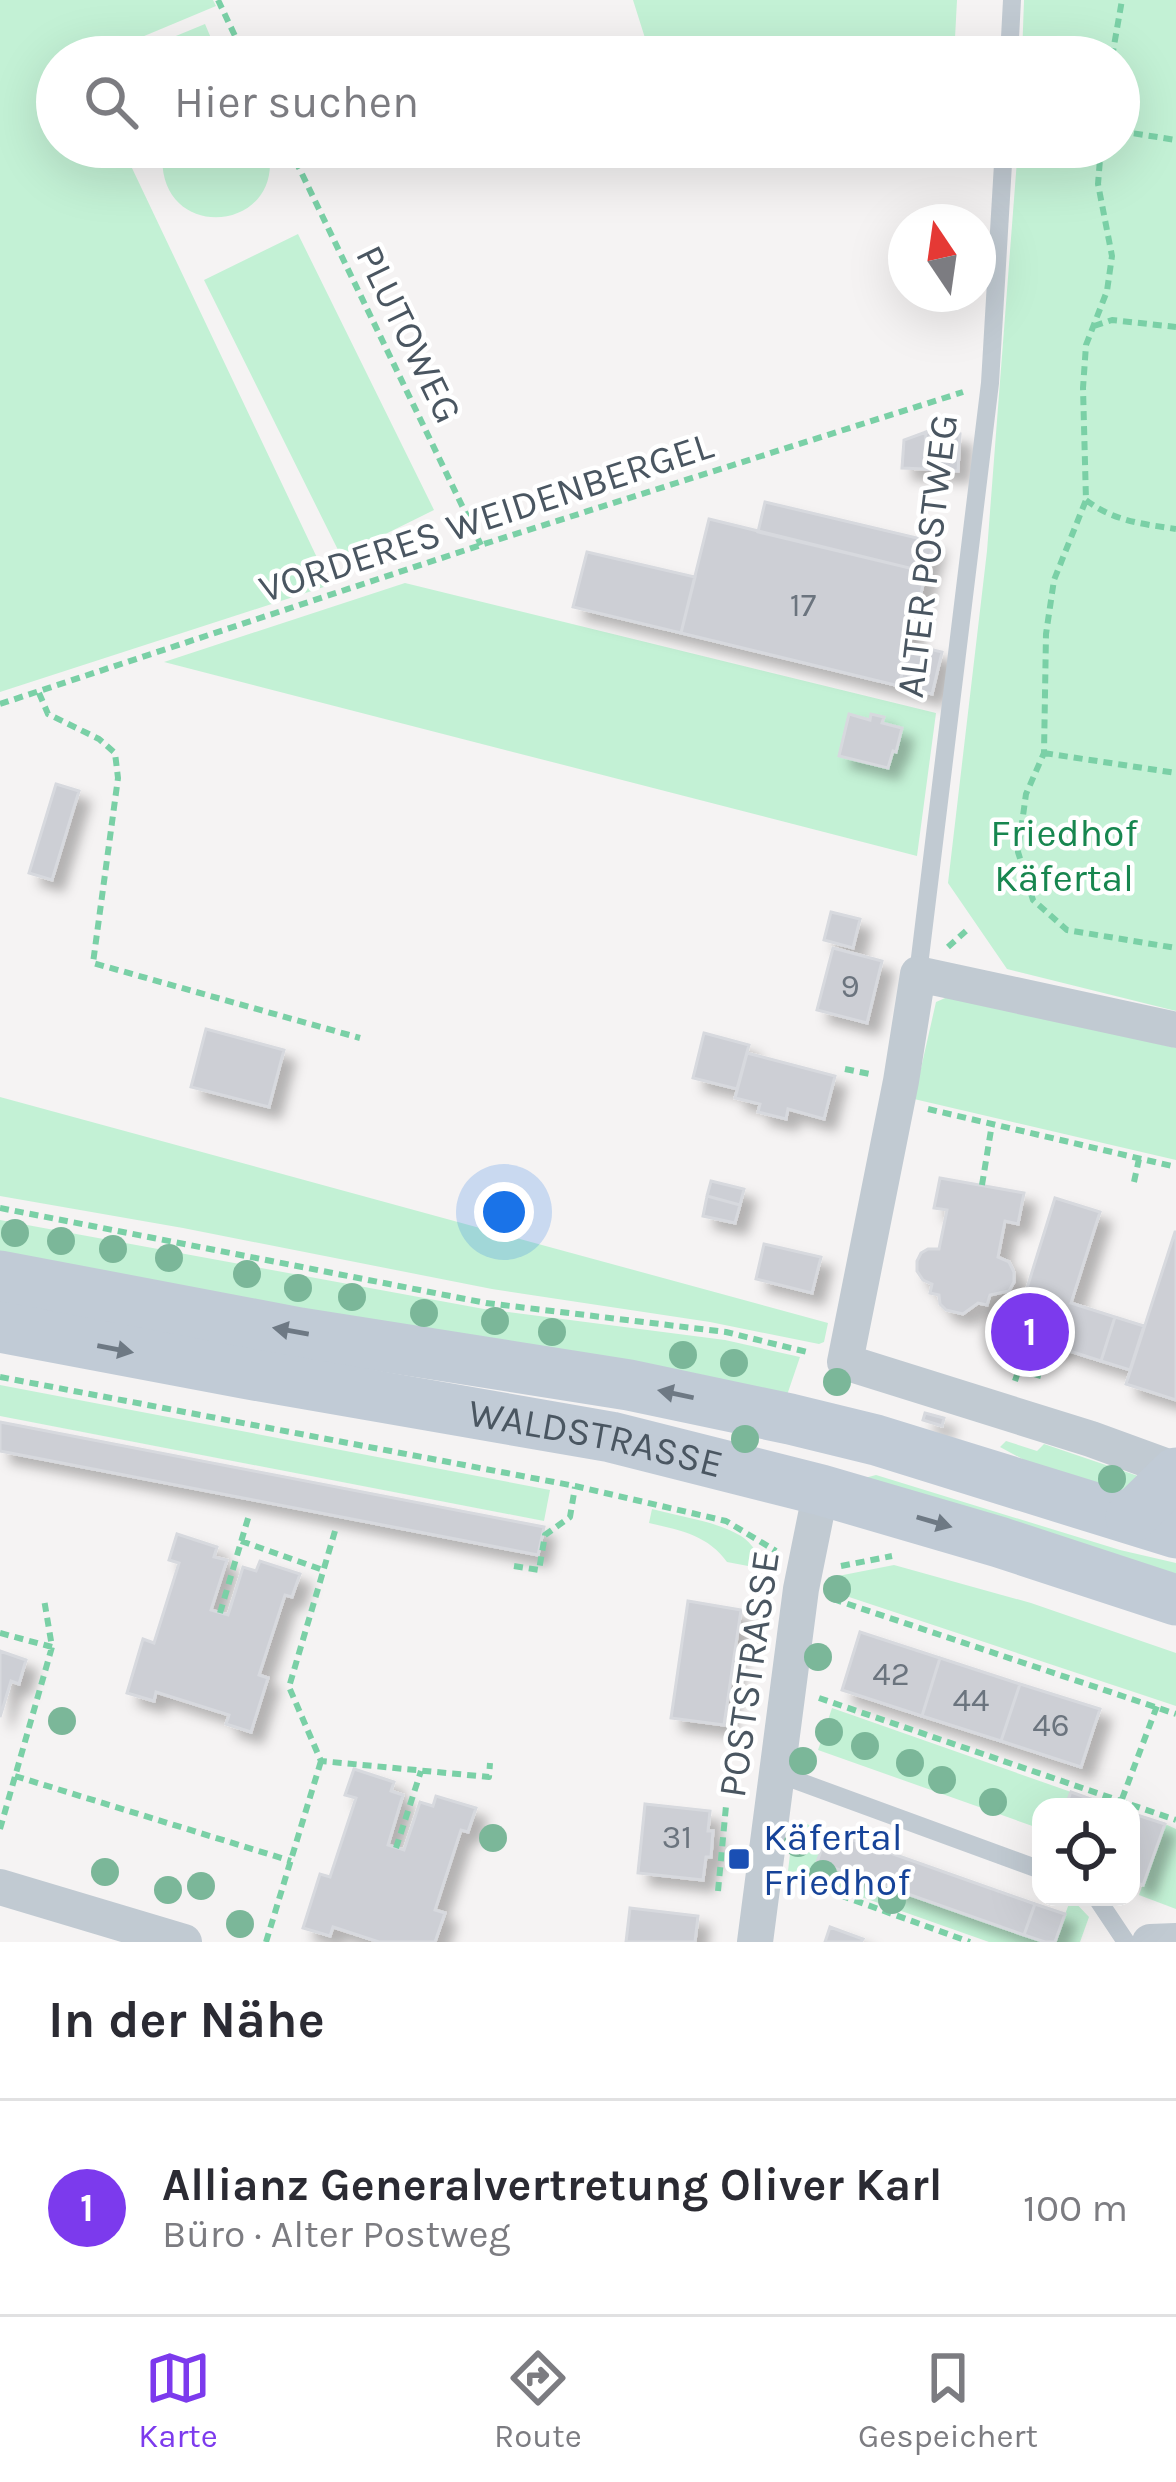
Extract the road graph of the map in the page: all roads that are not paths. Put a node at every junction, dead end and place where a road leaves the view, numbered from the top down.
1 (1012, 0) edge
2 (1010, 36) edge
3 (1003, 168) edge
4 (919, 974) junction
5 (1176, 1030) edge
6 (0, 1276) edge
7 (0, 1327) edge
8 (877, 1440) junction
9 (1176, 1471) edge
10 (821, 1490) junction
11 (1154, 1525) edge
12 (1176, 1600) edge
13 (776, 1773) junction
14 (1032, 1867) edge
15 (0, 1887) edge
16 (1102, 1906) edge
17 (1176, 1941) edge
18 (184, 1942) edge
19 (755, 1942) edge
20 (1126, 1942) edge
21 (1150, 1942) edge

1 - 2 lane
3 - 4 lane, ALTER POSTWEG
4 - 5 street
4 - 9 street, ALTER POSTWEG
8 -> 6 main road, WALDSTRASSE
7 -> 10 main road, WALDSTRASSE
8 - 10 main road
8 - 11 main road, WALDSTRASSE
9 - 11 main road
10 -> 12 main road, WALDSTRASSE
10 - 13 street, POSTSTRASSE
13 - 14 lane
13 - 19 street, POSTSTRASSE
15 - 18 street
16 - 20 lane
17 - 21 street

